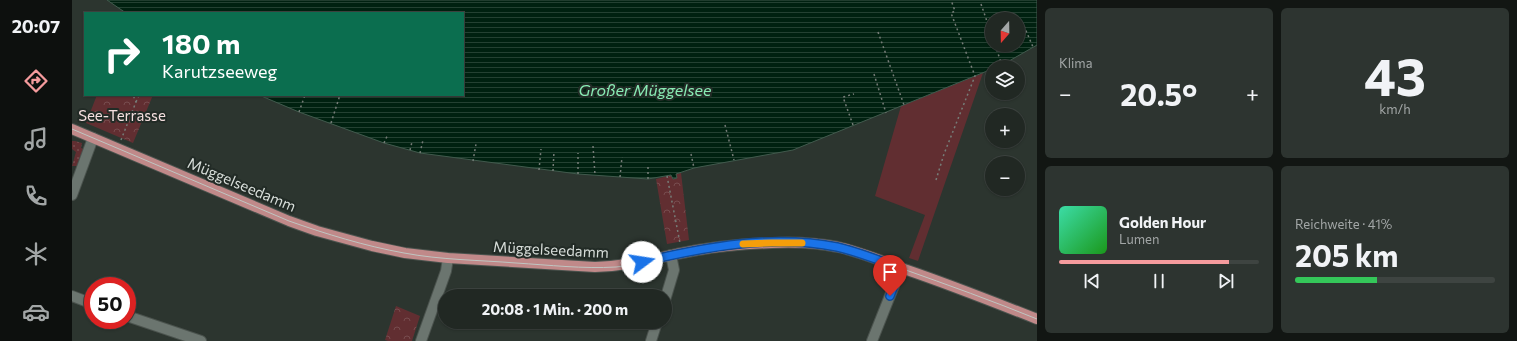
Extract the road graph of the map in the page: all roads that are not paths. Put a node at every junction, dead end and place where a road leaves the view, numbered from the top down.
1 (72, 129) edge
2 (93, 138) junction
3 (72, 195) edge
4 (672, 255) junction
5 (448, 258) junction
6 (901, 268) junction
7 (668, 289) edge
8 (72, 296) edge
9 (84, 301) edge
10 (136, 319) edge
11 (1037, 319) edge
12 (655, 329) edge
13 (201, 341) edge
14 (421, 341) edge
15 (651, 341) edge
16 (872, 341) edge

1 - 2 main road, Müggelseedamm
2 - 3 street
2 - 5 main road, Müggelseedamm
4 - 5 main road, Müggelseedamm
4 - 6 main road, Müggelseedamm
4 - 7 street
5 - 14 street
6 - 11 main road, Müggelseedamm
6 - 16 street
8 - 9 street
10 - 13 street
12 - 15 street

